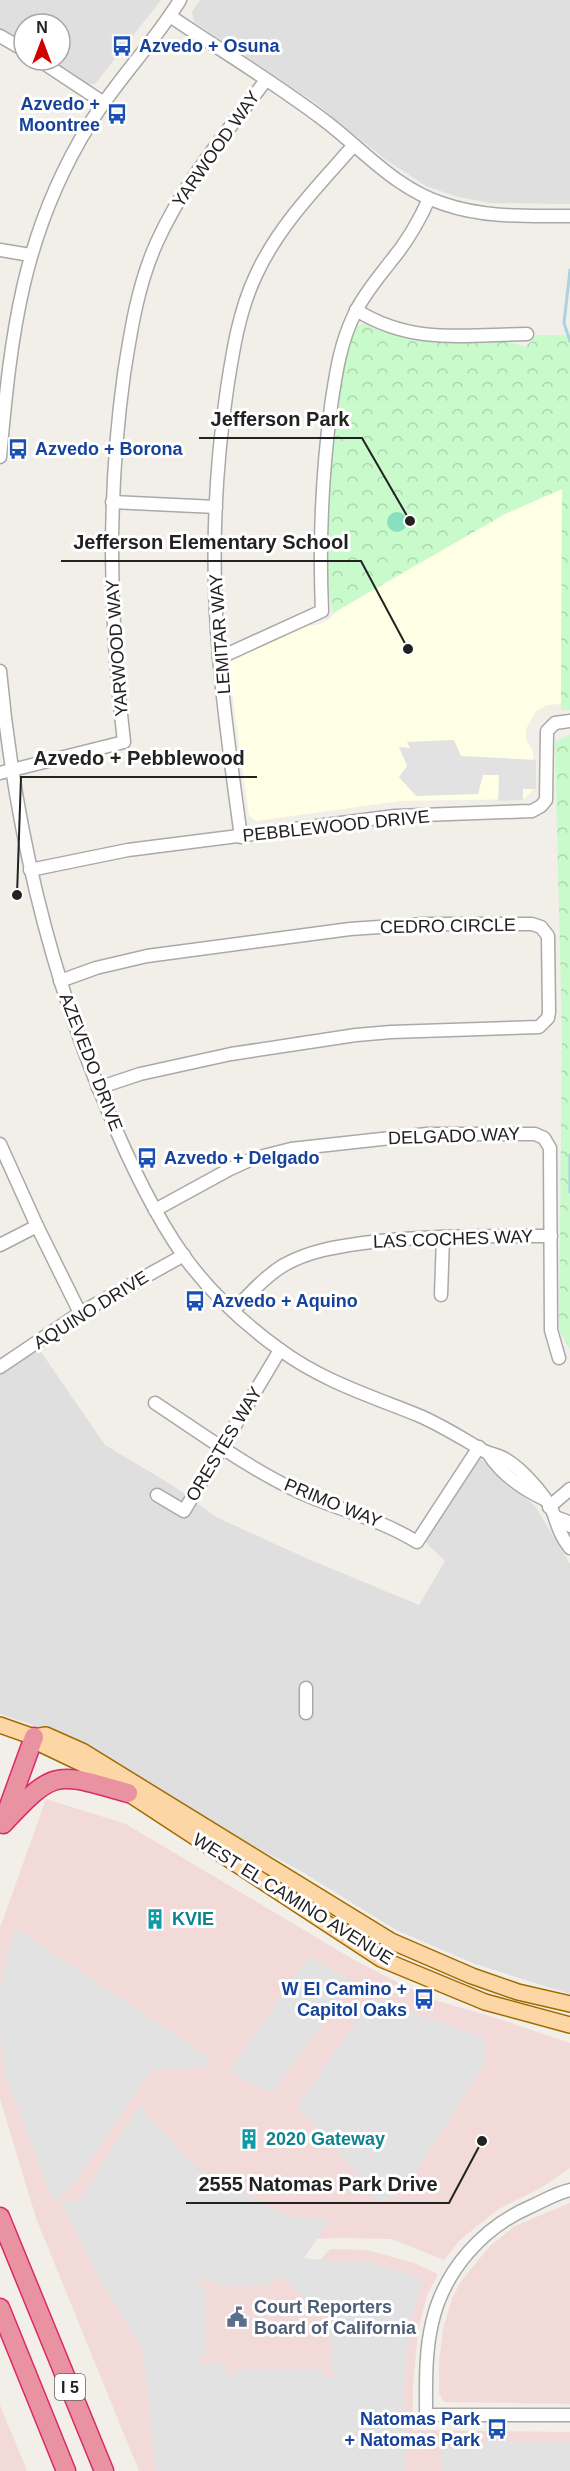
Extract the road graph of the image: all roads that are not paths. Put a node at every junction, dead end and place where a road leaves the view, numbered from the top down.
1 (180, 0) edge
2 (170, 16) junction
3 (57, 72) edge
4 (266, 80) junction
5 (104, 103) junction
6 (354, 144) junction
7 (429, 199) junction
8 (570, 216) edge
9 (0, 250) edge
10 (30, 255) junction
11 (356, 310) junction
12 (527, 334) dead end
13 (6, 352) edge
14 (0, 457) edge
15 (112, 502) junction
16 (216, 507) junction
17 (219, 658) junction
18 (0, 671) edge
19 (570, 721) edge
20 (6, 772) edge
21 (241, 837) junction
22 (30, 870) junction
23 (60, 981) junction
24 (98, 1088) junction
25 (0, 1144) edge
26 (155, 1210) junction
27 (37, 1226) junction
28 (551, 1236) junction
29 (444, 1237) junction
30 (0, 1245) edge
31 (184, 1255) junction
32 (441, 1295) dead end
33 (233, 1311) junction
34 (80, 1313) junction
35 (280, 1350) junction
36 (559, 1358) dead end
37 (0, 1368) edge
38 (155, 1403) dead end
39 (222, 1447) junction
40 (483, 1450) junction
41 (570, 1489) edge
42 (157, 1495) dead end
43 (549, 1508) junction
44 (570, 1526) edge
45 (570, 1548) edge
46 (306, 1688) dead end
47 (306, 1713) dead end
48 (0, 1725) edge
49 (34, 1737) junction
50 (128, 1793) junction
51 (1, 1828) edge
52 (570, 2004) edge
53 (570, 2025) edge
54 (570, 2179) edge
55 (564, 2191) edge
56 (0, 2217) edge
57 (0, 2308) edge
58 (570, 2415) edge
59 (66, 2471) edge
60 (104, 2471) edge

1 - 2 street
2 - 4 street
2 - 5 street
3 - 5 street
4 - 6 street
4 - 15 street, YARWOOD WAY
5 - 10 street
6 - 7 street
6 - 16 street, LEMITAR WAY
7 - 8 street
7 - 11 street
9 - 10 street
10 - 13 street
11 - 12 street
11 - 17 street
13 - 14 street
15 - 16 street
15 - 20 street, YARWOOD WAY
16 - 17 street, LEMITAR WAY
17 - 21 street, LEMITAR WAY
18 - 20 street, AZEVEDO DRIVE
19 - 21 street, PEBBLEWOOD DRIVE
20 - 22 street, AZEVEDO DRIVE
21 - 22 street, PEBBLEWOOD DRIVE
22 - 23 street, AZEVEDO DRIVE
23 - 24 street, AZEVEDO DRIVE
23 - 24 street, CEDRO CIRCLE
24 - 26 street, AZEVEDO DRIVE
25 - 27 street
26 - 28 street, DELGADO WAY
26 - 31 street, AZEVEDO DRIVE
27 - 30 street
27 - 34 street
28 - 29 street, LAS COCHES WAY
28 - 36 street, DELGADO WAY
29 - 32 street
29 - 33 street, LAS COCHES WAY
31 - 33 street, AZEVEDO DRIVE
31 - 34 street, AQUINO DRIVE
33 - 35 street, AZEVEDO DRIVE
34 - 37 street, AQUINO DRIVE
35 - 39 street, ORESTES WAY
35 - 40 street, AZEVEDO DRIVE
38 - 39 street, PRIMO WAY
39 - 40 street, PRIMO WAY
39 - 42 street, ORESTES WAY
40 - 43 street, AZEVEDO DRIVE
41 - 43 street
43 - 44 street, AZEVEDO DRIVE
43 - 45 street, AZEVEDO DRIVE
46 - 47 street
48 - 49 main road, WEST EL CAMINO AVENUE
49 - 50 main road, WEST EL CAMINO AVENUE
49 - 51 highway
49 - 52 main road, WEST EL CAMINO AVENUE
50 - 51 highway
50 - 53 main road, WEST EL CAMINO AVENUE
54 - 55 street
55 - 58 street
56 - 60 highway, I 5
57 - 59 highway, I 5

